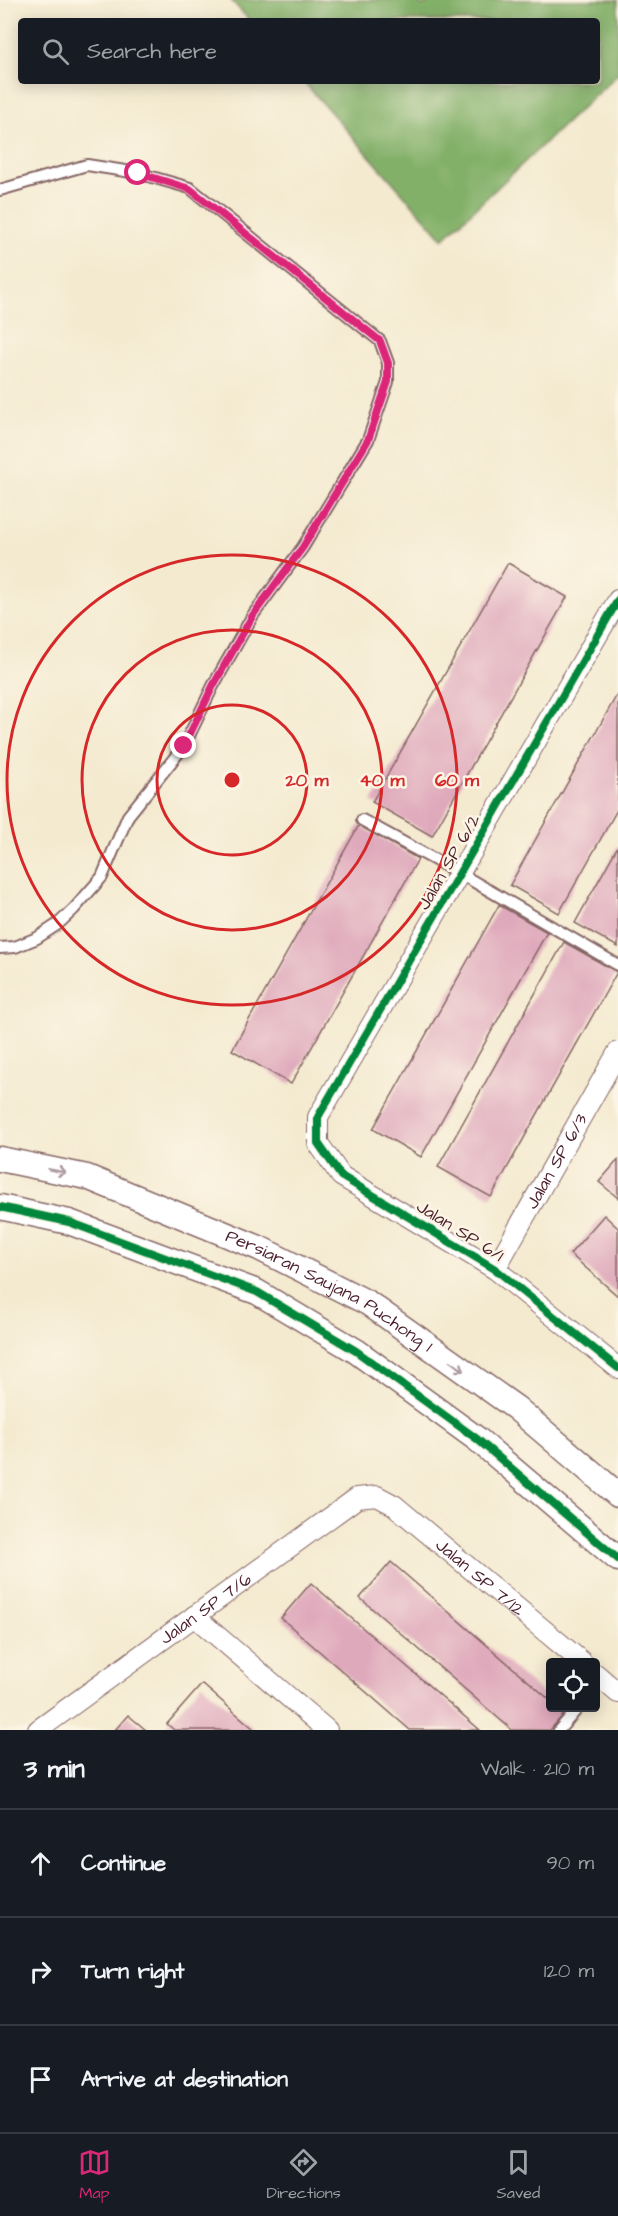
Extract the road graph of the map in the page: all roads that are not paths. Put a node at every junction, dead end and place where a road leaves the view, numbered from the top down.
1 (0, 190) edge
2 (618, 600) edge
3 (362, 820) dead end
4 (459, 873) junction
5 (0, 948) edge
6 (618, 965) edge
7 (615, 1064) edge
8 (318, 1143) joint
9 (0, 1159) edge
10 (0, 1207) edge
11 (495, 1269) junction
12 (618, 1368) edge
13 (618, 1495) edge
14 (377, 1496) joint
15 (618, 1559) edge
16 (194, 1617) junction
17 (577, 1658) edge
18 (600, 1681) edge
19 (618, 1694) edge
20 (574, 1712) edge
21 (38, 1730) edge
22 (327, 1730) edge
23 (559, 1730) edge

1 - 5 lane
2 - 4 street, Jalan SP 6/2
3 - 4 lane
4 - 6 lane
4 - 8 street, Jalan SP 6/2
7 - 11 street, Jalan SP 6/3
8 - 11 street, Jalan SP 6/1
9 -> 13 street, Persiaran Saujana Puchong 1
10 - 15 street, Persiaran Saujana Puchong 1
11 - 12 street, Jalan SP 6/1
14 - 16 street, Jalan SP 7/6
14 - 17 street, Jalan SP 7/12
16 - 21 street, Jalan SP 7/6
16 - 22 street
18 - 19 street
20 - 23 lane

